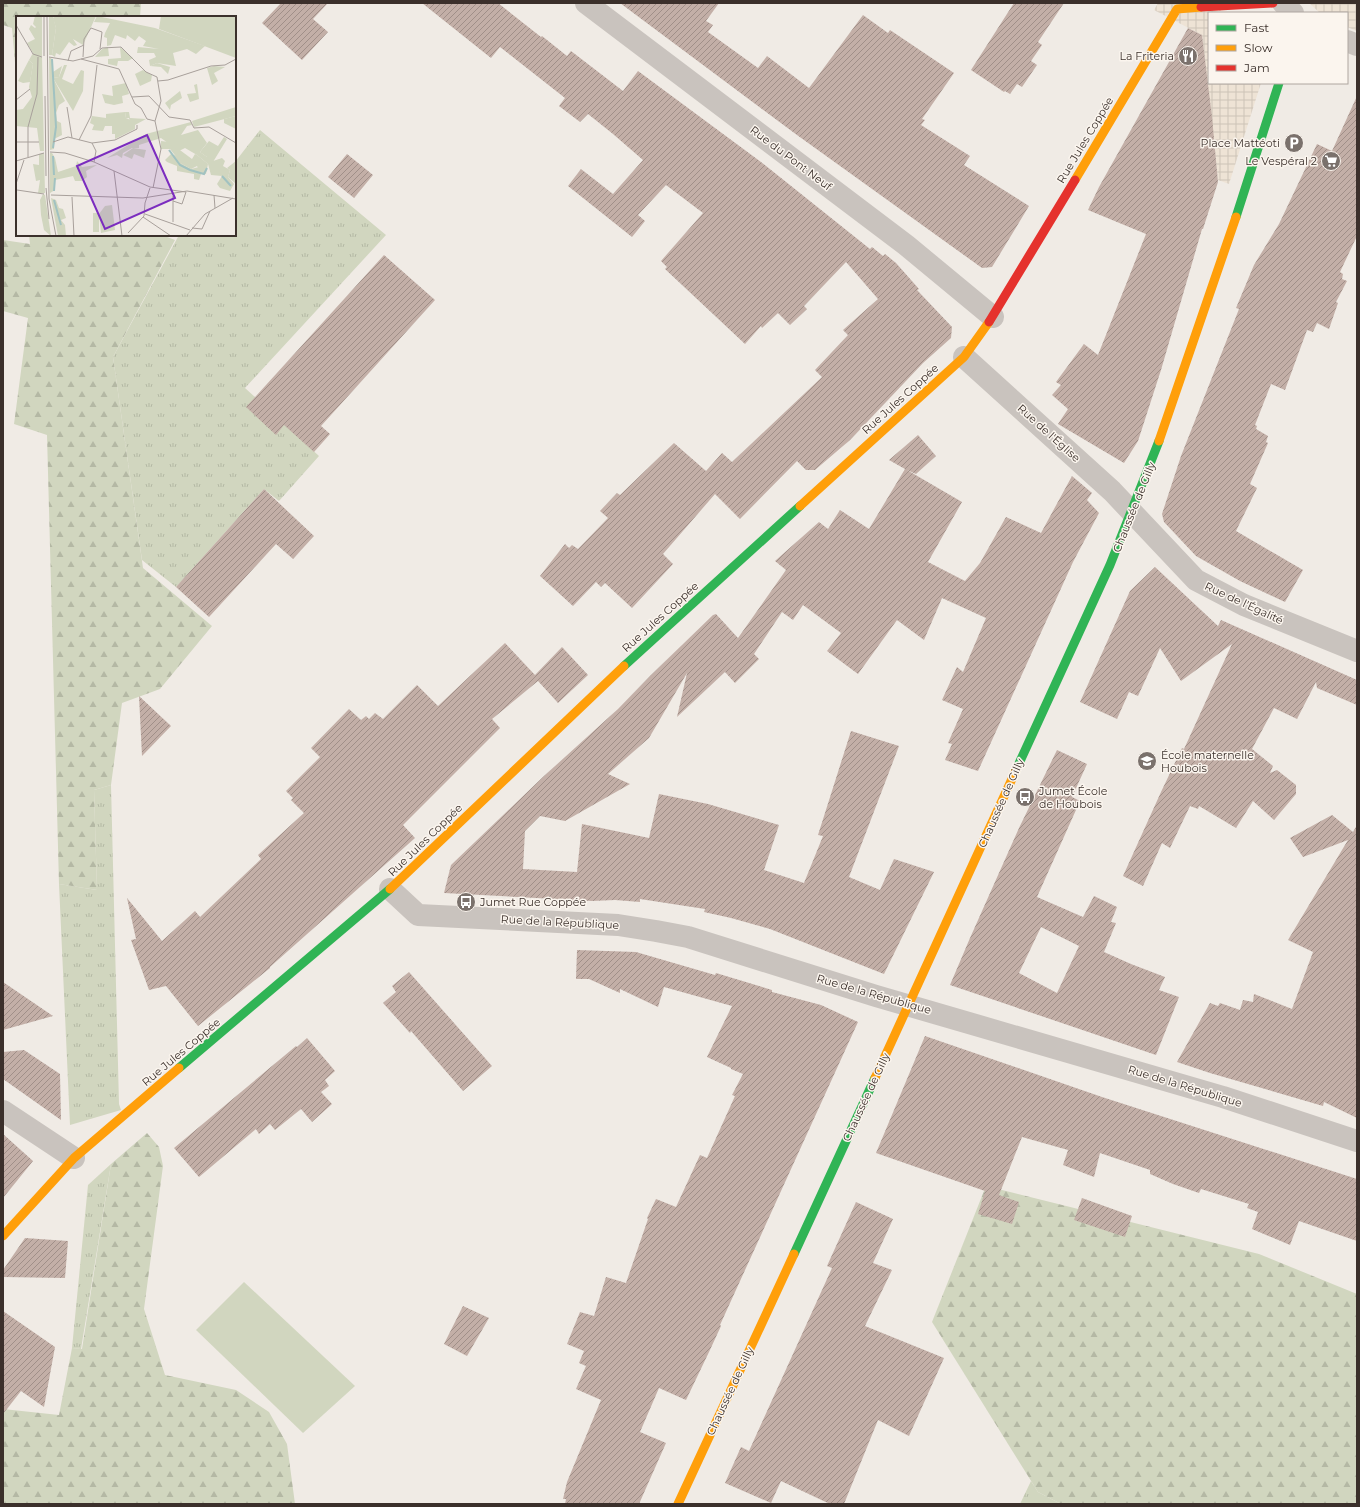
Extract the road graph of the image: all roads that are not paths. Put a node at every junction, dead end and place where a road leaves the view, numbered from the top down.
1 (586, 3) edge
2 (1273, 3) edge
3 (1283, 3) edge
4 (1179, 6) edge
5 (1292, 12) edge
6 (1279, 84) edge
7 (993, 317) junction
8 (964, 357) junction
9 (1132, 511) junction
10 (1357, 651) edge
11 (390, 889) junction
12 (909, 1005) junction
13 (3, 1111) edge
14 (1357, 1141) edge
15 (74, 1158) junction
16 (3, 1236) edge
17 (678, 1504) edge

1 - 7 street, Rue du Pont Neuf
2 - 4 street, Rue Jules Coppée
3 - 5 street
4 - 7 street, Rue Jules Coppée
6 - 9 street, Chaussée de Gilly
7 - 8 street, Rue Jules Coppée
8 - 9 street, Rue de l'Église
8 - 11 street, Rue Jules Coppée
9 - 10 street, Rue de l'Égalité
9 - 12 street, Chaussée de Gilly
11 - 12 street, Rue de la République
11 - 15 street, Rue Jules Coppée
12 - 14 street, Rue de la République
12 - 17 street, Chaussée de Gilly
13 - 15 street
15 - 16 street, Rue Jules Coppée

